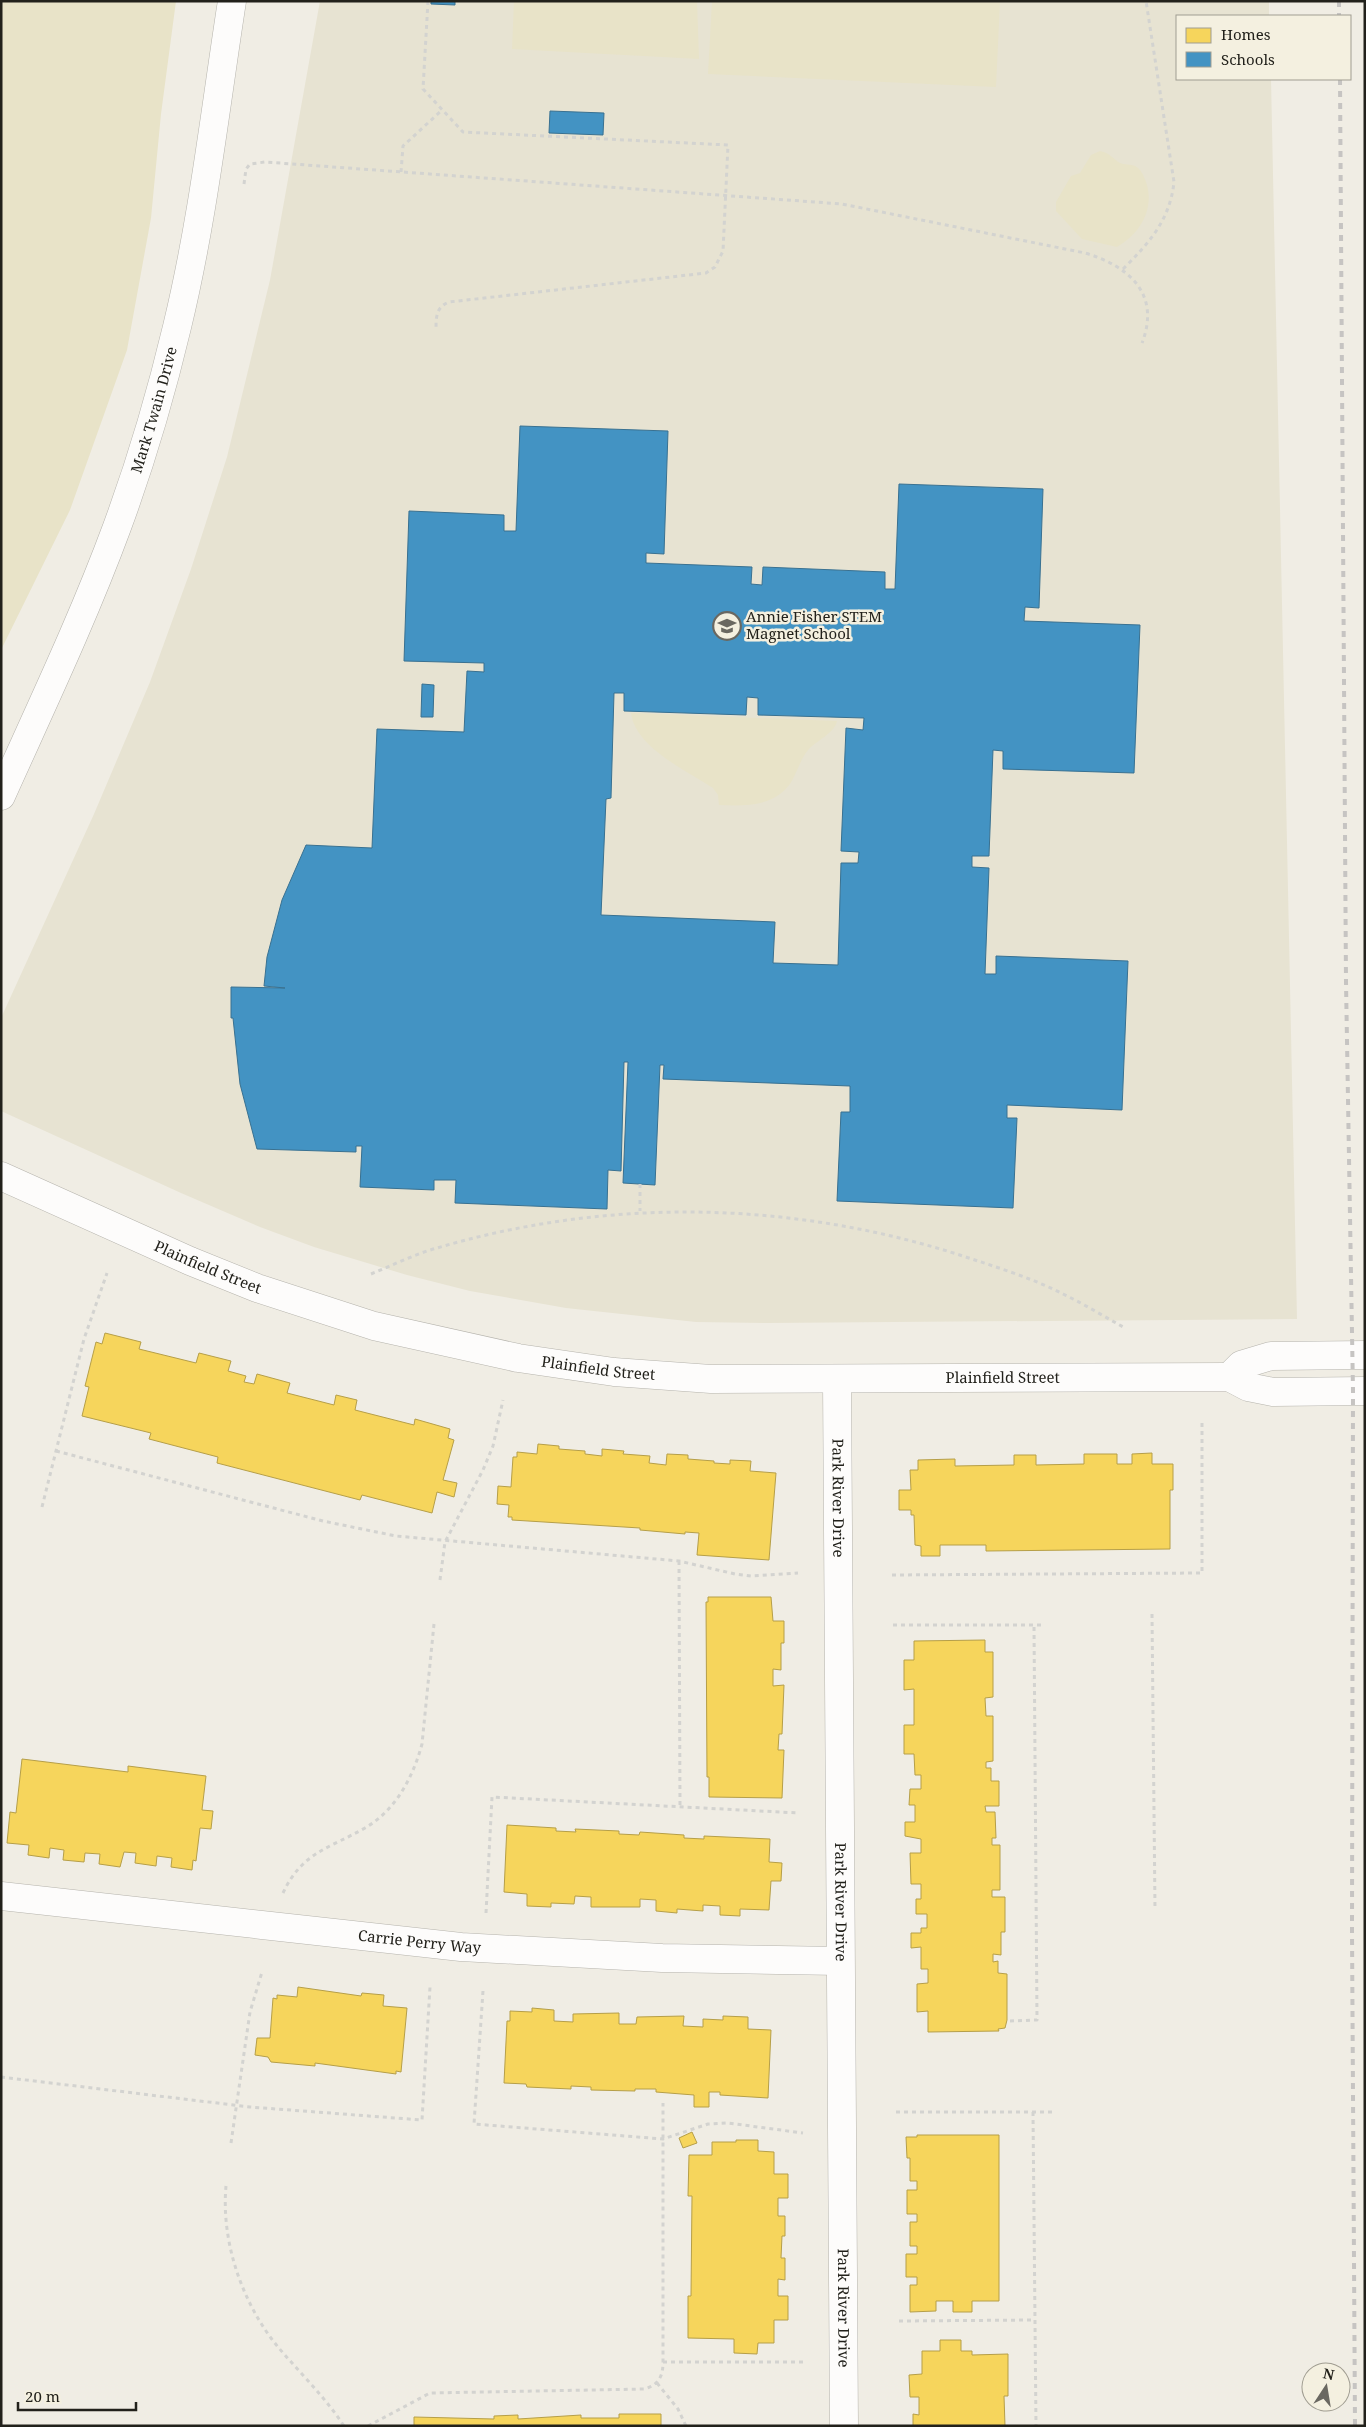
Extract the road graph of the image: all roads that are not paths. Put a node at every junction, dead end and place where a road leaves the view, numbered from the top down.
1 (232, 1) edge
2 (1, 796) edge
3 (1, 1176) edge
4 (1365, 1355) edge
5 (1229, 1376) junction
6 (837, 1380) junction
7 (1365, 1391) edge
8 (1, 1896) edge
9 (840, 1961) junction
10 (844, 2426) edge

1 - 2 street, Mark Twain Drive
3 - 6 street, Plainfield Street
4 - 5 street
5 - 6 street, Plainfield Street
5 - 7 street, Plainfield Street
6 - 9 street, Park River Drive
8 - 9 street, Carrie Perry Way
9 - 10 street, Park River Drive

